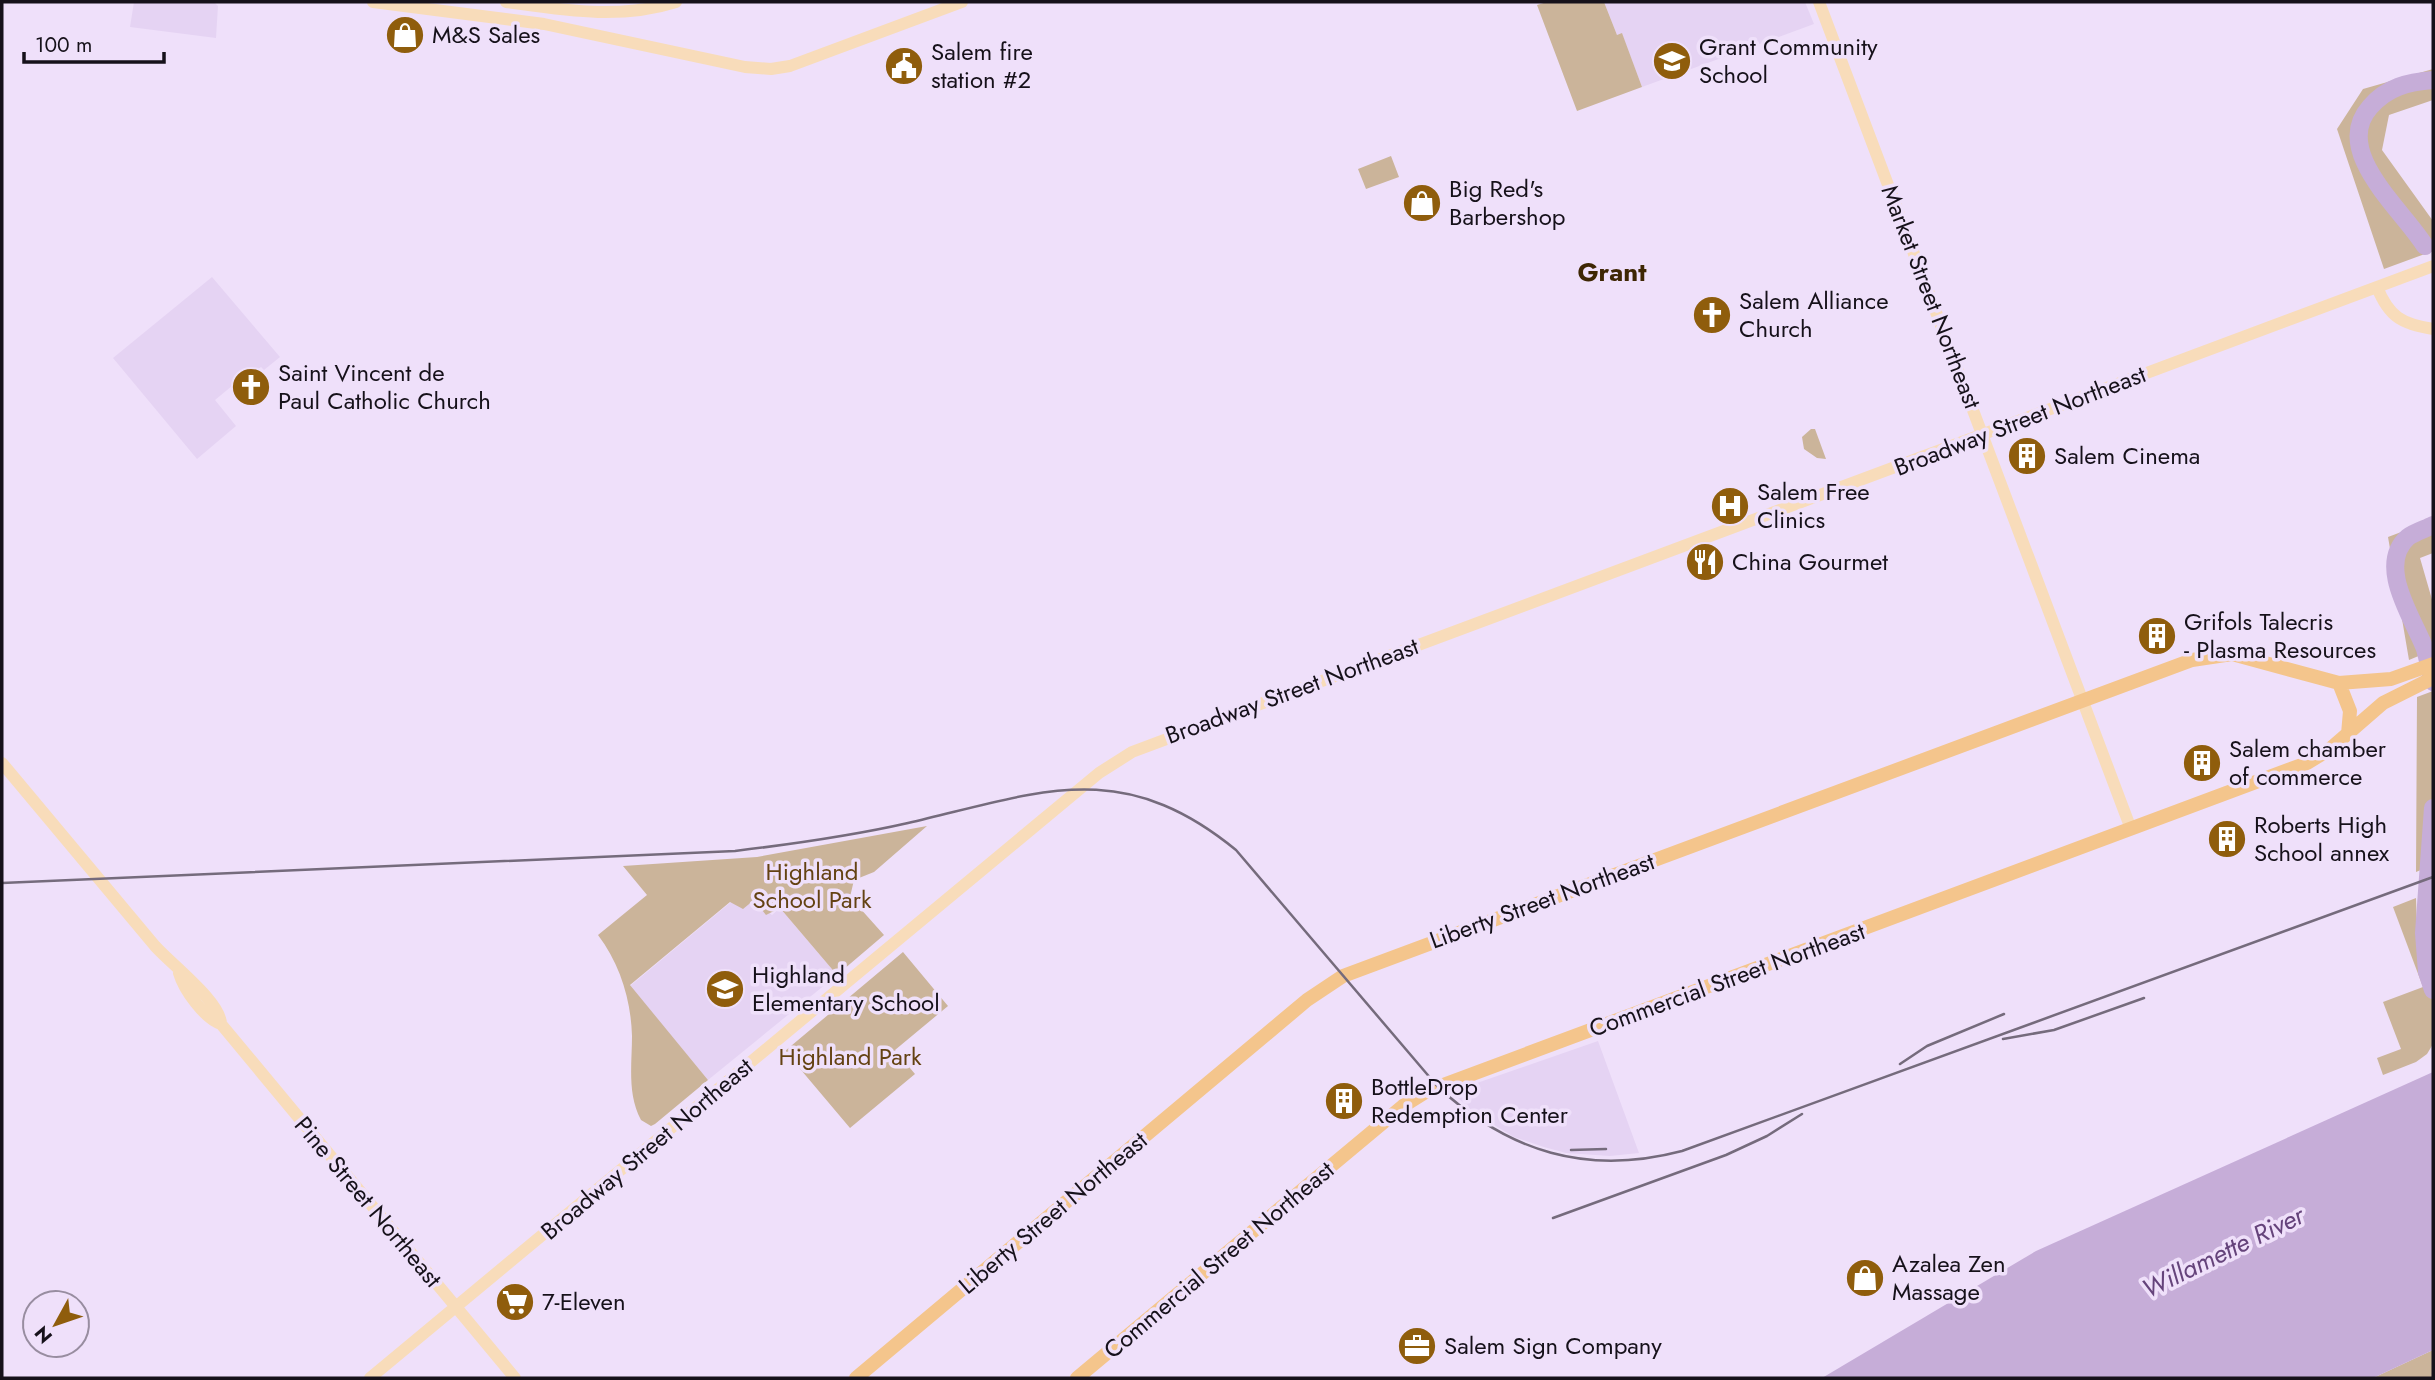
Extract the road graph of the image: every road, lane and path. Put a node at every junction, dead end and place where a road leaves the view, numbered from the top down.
1 (373, 2) edge
2 (506, 2) edge
3 (676, 2) edge
4 (962, 2) edge
5 (1819, 2) edge
6 (527, 5) junction
7 (596, 13) junction
8 (465, 14) junction
9 (527, 22) junction
10 (2433, 266) edge
11 (2377, 287) junction
12 (2433, 330) edge
13 (1983, 436) junction
14 (2433, 664) edge
15 (2414, 678) junction
16 (2433, 678) edge
17 (2339, 683) junction
18 (2083, 701) junction
19 (2348, 734) junction
20 (2, 763) edge
21 (2131, 829) junction
22 (455, 1307) junction
23 (370, 1378) edge
24 (515, 1378) edge
25 (856, 1378) edge
26 (1077, 1378) edge

1 - 8 main road
2 - 6 main road
3 - 7 main road
4 - 9 main road
5 - 13 main road, Market Street Northeast
6 - 7 main road
6 - 8 main road
7 - 9 main road
8 - 9 main road
10 - 11 main road, Broadway Street Northeast
11 - 12 main road
11 - 13 main road, Broadway Street Northeast
13 - 18 main road, Market Street Northeast
13 - 22 main road, Broadway Street Northeast
14 - 15 highway, Commercial Street Northeast
15 - 16 highway, Commercial Street Northeast
15 - 17 highway, Commercial Street Northeast
15 - 19 highway, Commercial Street Northeast
17 - 18 highway, Liberty Street Northeast
17 - 19 highway
18 - 21 main road, Market Street Northeast
18 - 25 highway, Liberty Street Northeast
19 - 21 highway, Commercial Street Northeast
20 - 22 main road, Pine Street Northeast
21 - 26 highway, Commercial Street Northeast
22 - 23 main road, Broadway Street Northeast
22 - 24 main road, Pine Street Northeast

